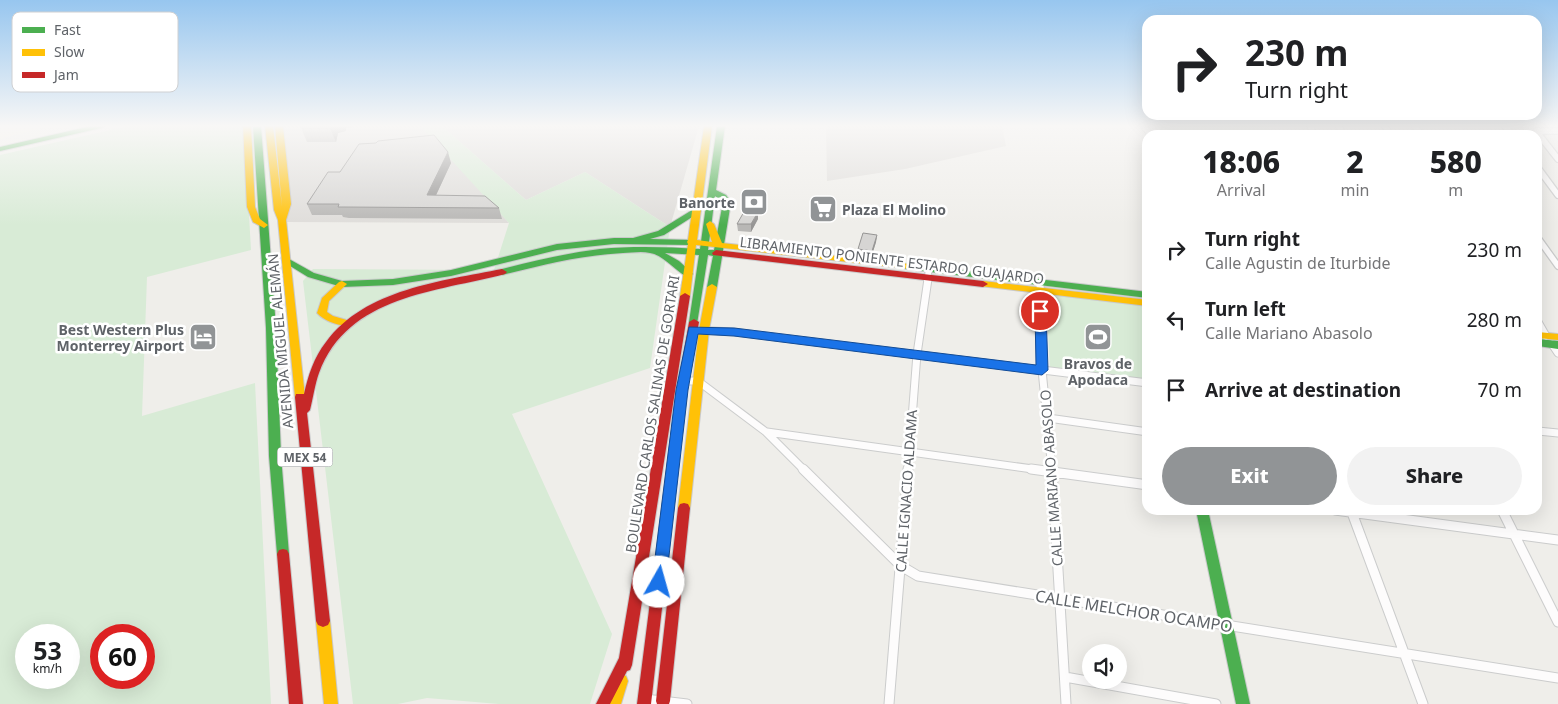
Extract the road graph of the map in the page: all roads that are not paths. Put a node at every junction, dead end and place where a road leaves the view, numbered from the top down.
1 (249, 159) edge
2 (259, 159) edge
3 (273, 159) edge
4 (282, 159) edge
5 (704, 159) edge
6 (716, 159) edge
7 (1542, 173) edge
8 (712, 191) junction
9 (1558, 195) edge
10 (697, 210) junction
11 (280, 215) junction
12 (709, 215) junction
13 (264, 225) junction
14 (636, 240) junction
15 (1542, 244) edge
16 (693, 247) junction
17 (705, 248) junction
18 (654, 250) junction
19 (718, 250) junction
20 (741, 257) junction
21 (286, 261) junction
22 (1558, 266) edge
23 (688, 274) junction
24 (713, 274) junction
25 (928, 274) junction
26 (342, 284) junction
27 (1040, 286) junction
28 (1142, 294) edge
29 (1142, 302) edge
30 (347, 324) junction
31 (693, 330) junction
32 (704, 330) junction
33 (1542, 335) edge
34 (1542, 343) edge
35 (1557, 345) edge
36 (917, 354) junction
37 (1042, 370) junction
38 (683, 381) junction
39 (698, 381) junction
40 (1142, 382) edge
41 (1048, 418) junction
42 (1142, 431) edge
43 (1542, 431) edge
44 (766, 432) junction
45 (1558, 433) edge
46 (303, 439) junction
47 (908, 452) junction
48 (1052, 472) junction
49 (1142, 484) edge
50 (1203, 515) edge
51 (1354, 515) edge
52 (1379, 515) edge
53 (1505, 515) edge
54 (1515, 535) junction
55 (1558, 540) edge
56 (901, 566) junction
57 (1060, 598) junction
58 (1558, 622) edge
59 (1228, 626) junction
60 (1406, 654) junction
61 (626, 659) junction
62 (1065, 677) junction
63 (1558, 678) edge
64 (329, 686) junction
65 (663, 700) junction
66 (645, 702) edge
67 (296, 704) edge
68 (331, 704) edge
69 (334, 704) edge
70 (603, 704) edge
71 (614, 704) edge
72 (687, 704) edge
73 (889, 704) edge
74 (1066, 704) edge
75 (1216, 704) edge
76 (1243, 704) edge
77 (1423, 704) edge

1 - 13 main road
2 - 13 main road, AVENIDA MIGUEL ALEMÁN / MEX 54
3 - 11 main road, AVENIDA MIGUEL ALEMÁN / MEX 54
4 - 11 main road
5 - 10 main road, BOULEVARD CARLOS SALINAS DE GORTARI
6 - 8 main road, BOULEVARD CARLOS SALINAS DE GORTARI
7 - 9 street
8 - 12 main road, BOULEVARD CARLOS SALINAS DE GORTARI
8 - 19 main road
10 - 14 main road
10 - 16 main road, BOULEVARD CARLOS SALINAS DE GORTARI
11 - 21 main road, AVENIDA MIGUEL ALEMÁN / MEX 54
12 - 17 main road, BOULEVARD CARLOS SALINAS DE GORTARI
12 - 19 main road
13 - 67 main road, AVENIDA MIGUEL ALEMÁN / MEX 54
14 - 16 main road
14 - 26 main road
15 - 22 street
16 - 17 main road, LIBRAMIENTO PONIENTE ESTARDO GUAJARDO
16 - 18 main road
16 - 23 main road, BOULEVARD CARLOS SALINAS DE GORTARI
17 - 19 main road, LIBRAMIENTO PONIENTE ESTARDO GUAJARDO
17 - 31 main road, BOULEVARD CARLOS SALINAS DE GORTARI
18 - 23 main road
18 - 30 main road
19 - 20 main road, LIBRAMIENTO PONIENTE ESTARDO GUAJARDO
19 - 24 main road
19 - 25 main road, LIBRAMIENTO PONIENTE ESTARDO GUAJARDO
20 - 24 main road
20 - 25 main road, LIBRAMIENTO PONIENTE ESTARDO GUAJARDO
21 - 26 main road
21 - 46 main road, AVENIDA MIGUEL ALEMÁN / MEX 54
23 - 61 main road, BOULEVARD CARLOS SALINAS DE GORTARI
24 - 32 main road
25 - 27 main road, LIBRAMIENTO PONIENTE ESTARDO GUAJARDO
25 - 36 street, CALLE IGNACIO ALDAMA
26 - 30 main road
27 - 28 main road, LIBRAMIENTO PONIENTE ESTARDO GUAJARDO
27 - 29 main road, LIBRAMIENTO PONIENTE ESTARDO GUAJARDO
27 - 37 street, CALLE MARIANO ABASOLO
30 - 46 main road
31 - 32 street
31 - 38 main road, BOULEVARD CARLOS SALINAS DE GORTARI
32 - 36 street
32 - 39 main road
33 - 35 main road
34 - 35 main road
36 - 37 street
36 - 47 street, CALLE IGNACIO ALDAMA
37 - 40 street
37 - 41 street, CALLE MARIANO ABASOLO
38 - 39 street
38 - 66 main road, BOULEVARD CARLOS SALINAS DE GORTARI
39 - 44 street, CALLE MELCHOR OCAMPO
39 - 65 main road
41 - 42 street
41 - 48 street, CALLE MARIANO ABASOLO
43 - 45 street
44 - 47 street
44 - 56 street, CALLE MELCHOR OCAMPO
46 - 64 main road, AVENIDA MIGUEL ALEMÁN / MEX 54
47 - 48 street
47 - 56 street, CALLE IGNACIO ALDAMA
48 - 49 street
48 - 57 street, CALLE MARIANO ABASOLO
50 - 59 main road
51 - 60 street
52 - 54 street
53 - 54 street
54 - 55 street
54 - 58 street
56 - 57 street, CALLE MELCHOR OCAMPO
56 - 73 street, CALLE IGNACIO ALDAMA
57 - 59 street, CALLE MELCHOR OCAMPO
57 - 62 street, CALLE MARIANO ABASOLO
59 - 60 street, CALLE MELCHOR OCAMPO
59 - 76 main road
60 - 63 street, CALLE MELCHOR OCAMPO
60 - 77 street
61 - 70 main road
61 - 71 main road, BOULEVARD CARLOS SALINAS DE GORTARI
62 - 74 street, CALLE MARIANO ABASOLO
62 - 75 street
64 - 68 main road, AVENIDA MIGUEL ALEMÁN / MEX 54
64 - 69 main road
65 - 66 street
65 - 72 street

